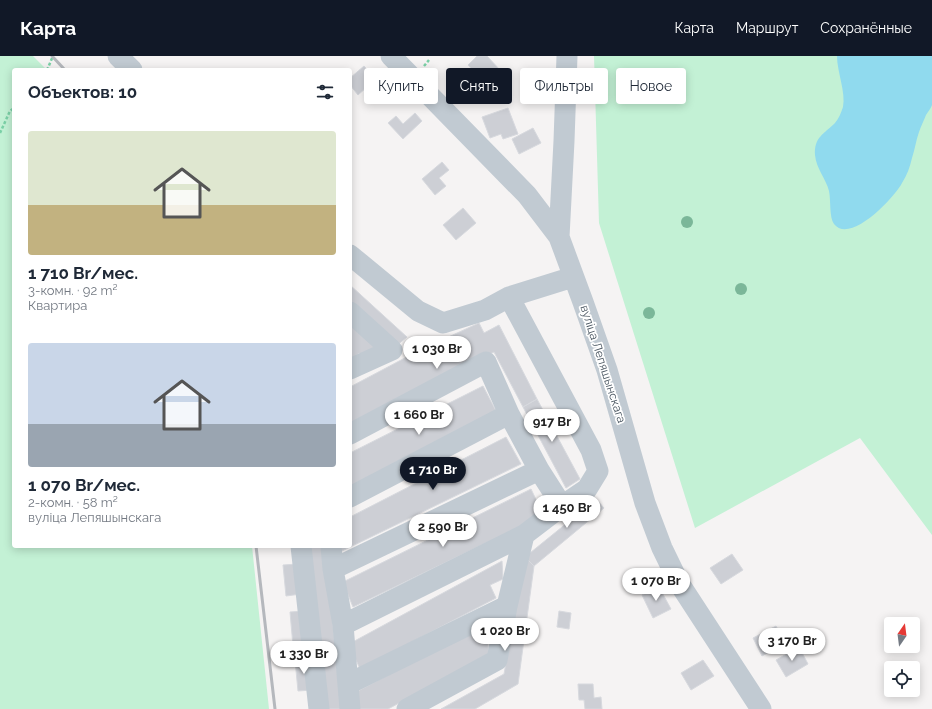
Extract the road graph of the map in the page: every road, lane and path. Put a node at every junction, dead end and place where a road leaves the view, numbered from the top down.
1 (54, 56) edge
2 (118, 56) edge
3 (391, 56) edge
4 (567, 56) edge
5 (48, 68) edge
6 (130, 68) edge
7 (12, 110) edge
8 (0, 133) edge
9 (559, 237) junction
10 (352, 257) edge
11 (573, 277) junction
12 (509, 297) junction
13 (352, 314) edge
14 (352, 368) edge
15 (509, 414) junction
16 (352, 433) edge
17 (539, 470) junction
18 (352, 495) edge
19 (562, 506) junction
20 (524, 535) junction
21 (301, 548) edge
22 (331, 548) edge
23 (333, 569) junction
24 (507, 606) junction
25 (343, 625) junction
26 (348, 684) junction
27 (319, 709) edge
28 (350, 709) edge
29 (407, 709) edge
30 (761, 709) edge

1 - 5 path
2 - 6 street
3 - 9 street, вуліца Лепяшынскага
4 - 9 street
7 - 8 path
9 - 11 street, вуліца Лепяшынскага
10 - 12 street
11 - 12 street
11 - 30 street, вуліца Лепяшынскага
12 - 19 street
13 - 14 street
15 - 16 street
15 - 17 street
15 - 18 street
17 - 19 street
17 - 23 street
19 - 20 street
20 - 24 street
20 - 25 street
21 - 27 street
22 - 23 street
23 - 25 street
24 - 26 street
24 - 29 street
25 - 26 street
26 - 28 street

